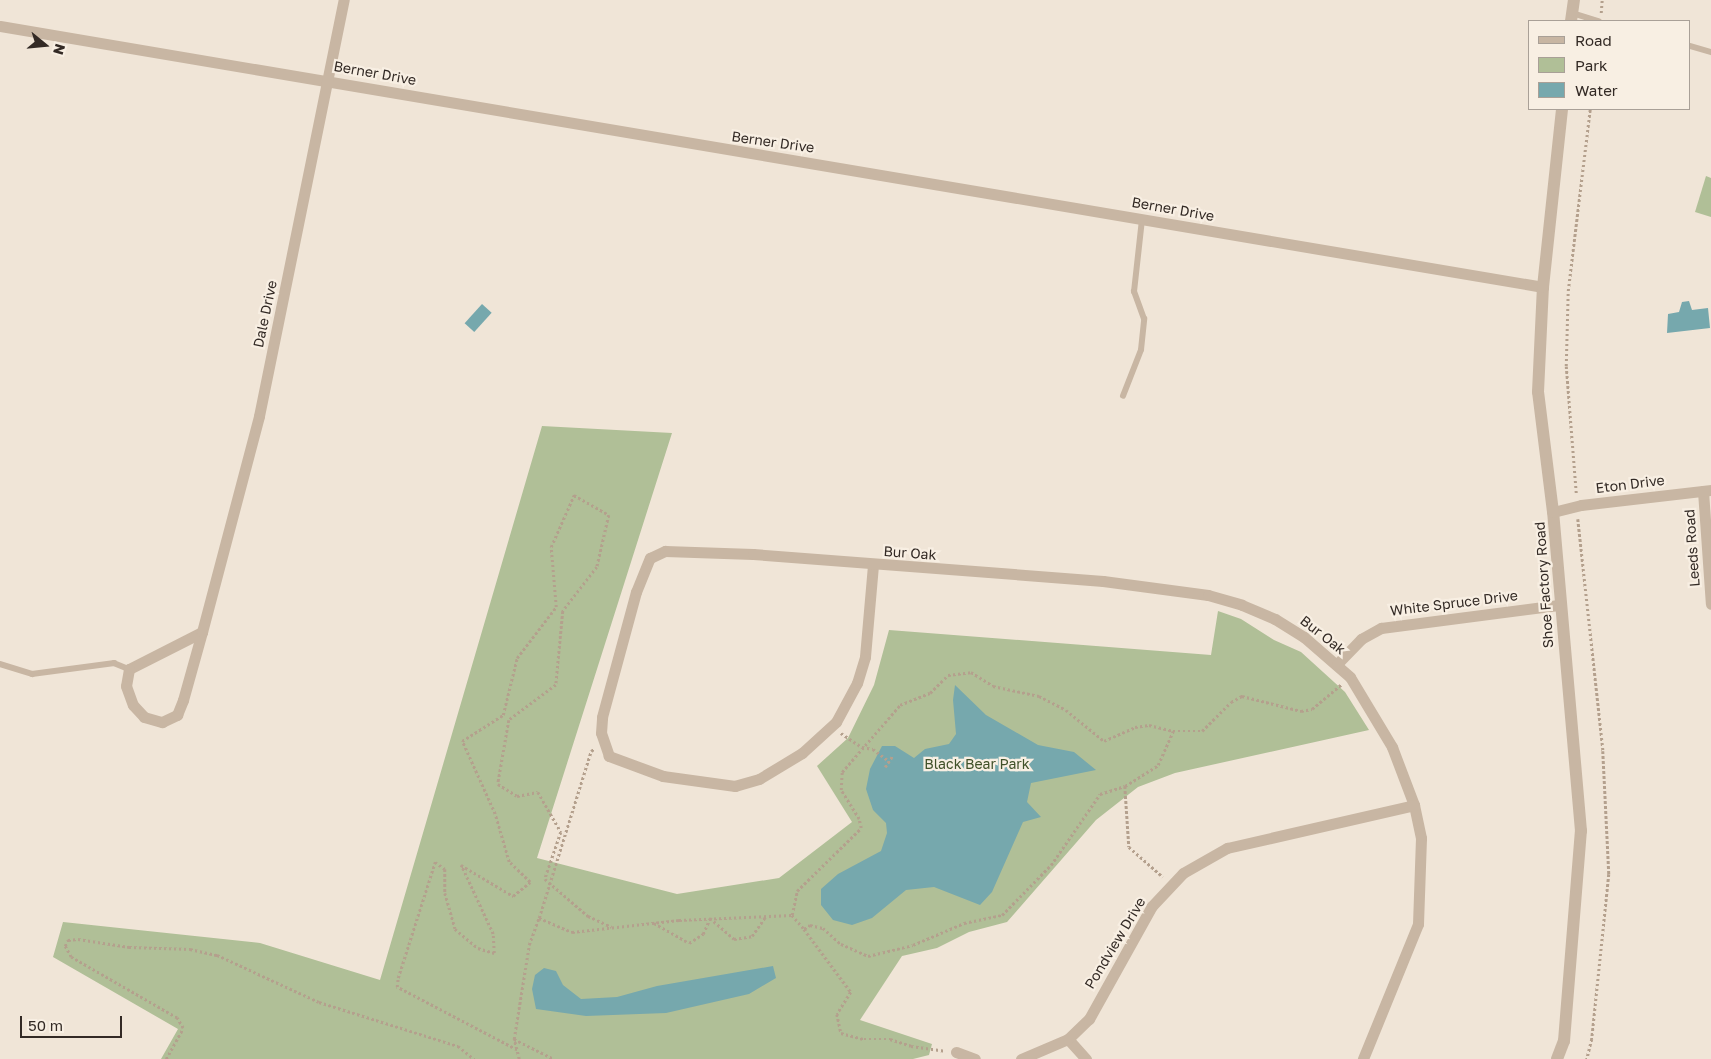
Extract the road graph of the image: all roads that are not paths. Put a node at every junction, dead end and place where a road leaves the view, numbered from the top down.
1 (344, 0) edge
2 (1574, 0) edge
3 (1571, 17) edge
4 (1592, 20) edge
5 (0, 26) edge
6 (1691, 46) edge
7 (1711, 52) edge
8 (330, 80) junction
9 (1562, 110) edge
10 (1142, 219) junction
11 (1543, 287) junction
12 (1123, 396) dead end
13 (1707, 490) edge
14 (1553, 512) junction
15 (874, 565) junction
16 (1711, 604) edge
17 (1559, 605) junction
18 (202, 632) junction
19 (0, 664) edge
20 (1337, 664) junction
21 (129, 669) junction
22 (1414, 805) junction
23 (1068, 1039) junction
24 (956, 1052) road end
25 (975, 1059) edge
26 (1022, 1059) edge
27 (1086, 1059) edge
28 (1363, 1059) edge
29 (1557, 1059) edge

1 - 8 street, Dale Drive
2 - 3 street
3 - 4 lane
5 - 8 street, Berner Drive
6 - 7 lane
8 - 10 street, Berner Drive
8 - 18 street, Dale Drive
9 - 11 street, Shoe Factory Road
10 - 11 street, Berner Drive
10 - 12 lane
11 - 14 street, Shoe Factory Road
13 - 14 street, Eton Drive
13 - 16 street, Leeds Road
14 - 17 street, Shoe Factory Road
15 - 15 street, Bur Oak
15 - 20 street, Bur Oak
17 - 20 street, White Spruce Drive
17 - 29 street, Shoe Factory Road
18 - 21 street
18 - 21 street, Dale Drive
19 - 21 lane
20 - 22 street, Bur Oak
22 - 23 street, Pondview Drive
22 - 28 street, Bur Oak
23 - 26 street, Pondview Drive
23 - 27 street
24 - 25 street

